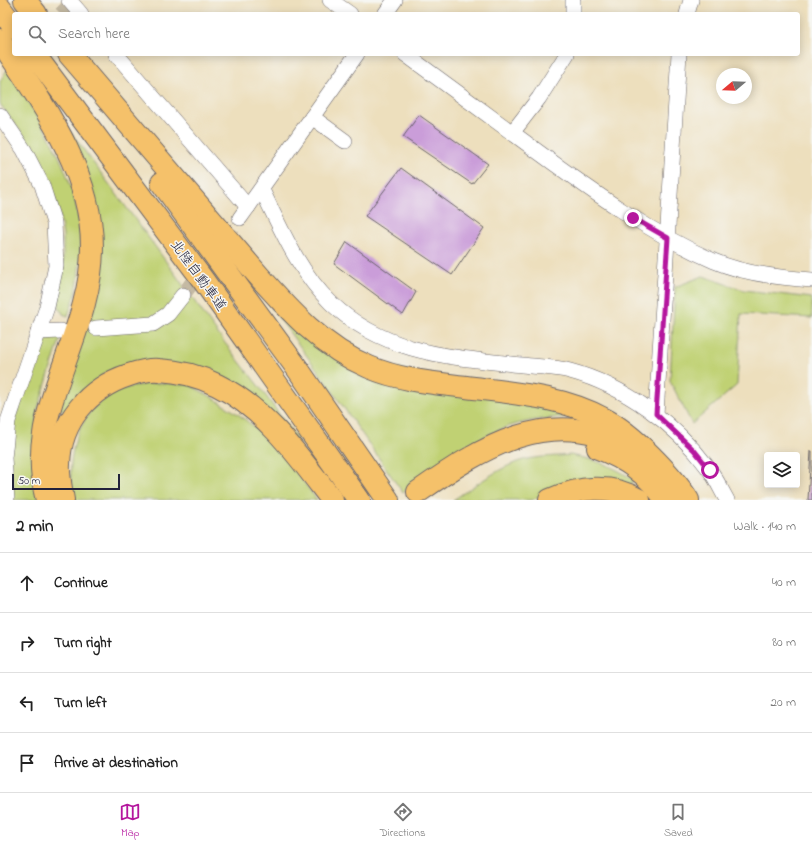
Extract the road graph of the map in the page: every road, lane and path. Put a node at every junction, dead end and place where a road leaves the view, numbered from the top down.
1 (26, 0) edge
2 (330, 0) edge
3 (395, 0) edge
4 (573, 0) edge
5 (691, 0) edge
6 (0, 8) edge
7 (35, 12) edge
8 (347, 12) edge
9 (386, 12) edge
10 (573, 12) edge
11 (688, 12) edge
12 (12, 24) edge
13 (0, 40) edge
14 (35, 56) edge
15 (67, 56) edge
16 (71, 56) edge
17 (118, 56) edge
18 (356, 56) edge
19 (408, 56) edge
20 (566, 56) edge
21 (679, 56) edge
22 (0, 114) edge
23 (312, 118) junction
24 (512, 132) junction
25 (345, 141) dead end
26 (262, 190) junction
27 (668, 238) junction
28 (812, 280) edge
29 (183, 295) tunnel mouth
30 (96, 328) dead end
31 (61, 331) dead end
32 (38, 332) junction
33 (656, 414) junction
34 (669, 475) junction
35 (424, 496) edge
36 (7, 500) edge
37 (47, 500) edge
38 (63, 500) edge
39 (332, 500) edge
40 (359, 500) edge
41 (388, 500) edge
42 (550, 500) edge
43 (639, 500) edge
44 (666, 500) edge
45 (688, 500) edge
46 (727, 500) edge

1 - 7 highway
2 - 8 street
3 - 9 street
4 - 10 street
5 - 11 street
6 - 12 highway
13 - 37 highway
14 - 40 highway, 北陸自動車道
15 - 41 highway, 北陸自動車道
16 - 34 highway
17 - 26 street
18 - 23 street
19 - 24 street
20 - 24 street
21 - 27 street
22 - 32 street
23 - 25 street
23 - 26 street
24 - 27 street
26 - 33 street
27 - 28 street
27 - 33 street
29 - 30 street
31 - 32 street
32 - 36 street
33 - 46 street
34 - 35 highway
34 - 45 highway
35 - 44 highway
38 - 39 highway
42 - 43 highway

